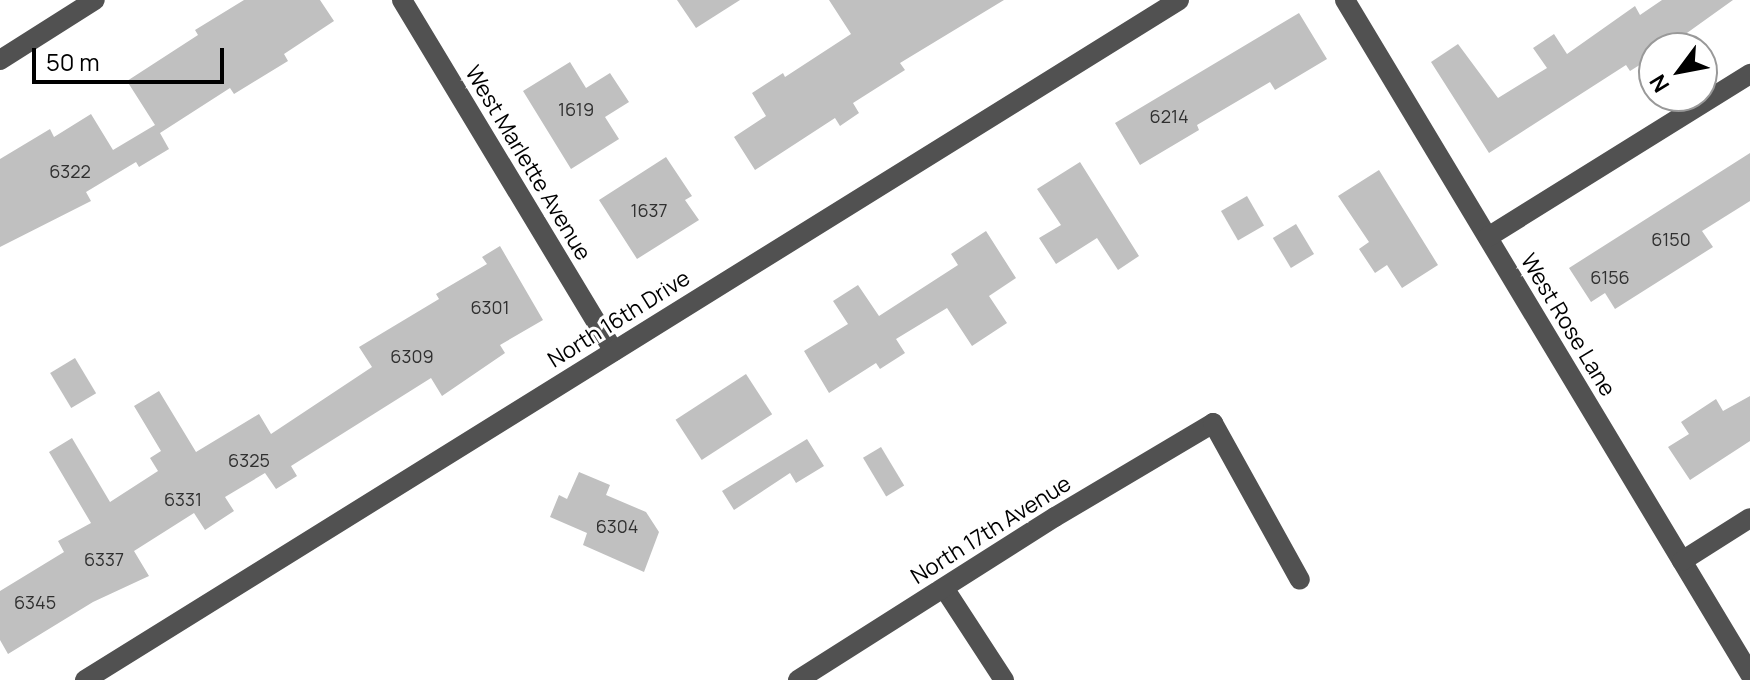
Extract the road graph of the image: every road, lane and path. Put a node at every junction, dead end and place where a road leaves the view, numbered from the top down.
1 (95, 0) edge
2 (402, 0) edge
3 (1179, 0) edge
4 (1345, 0) edge
5 (0, 60) edge
6 (1750, 74) edge
7 (1488, 237) junction
8 (614, 351) junction
9 (1750, 518) edge
10 (1682, 561) junction
11 (1300, 580) dead end
12 (944, 588) junction
13 (1750, 674) edge
14 (85, 680) edge
15 (798, 680) edge
16 (1004, 680) edge

1 - 5 street
2 - 8 street, West Marlette Avenue
3 - 8 street, North 16th Drive
4 - 7 street, West Rose Lane
6 - 7 street
7 - 10 street, West Rose Lane
8 - 14 street, North 16th Drive
9 - 10 street
10 - 13 street, West Rose Lane
11 - 12 street, North 17th Avenue
12 - 15 street, North 17th Avenue
12 - 16 street

